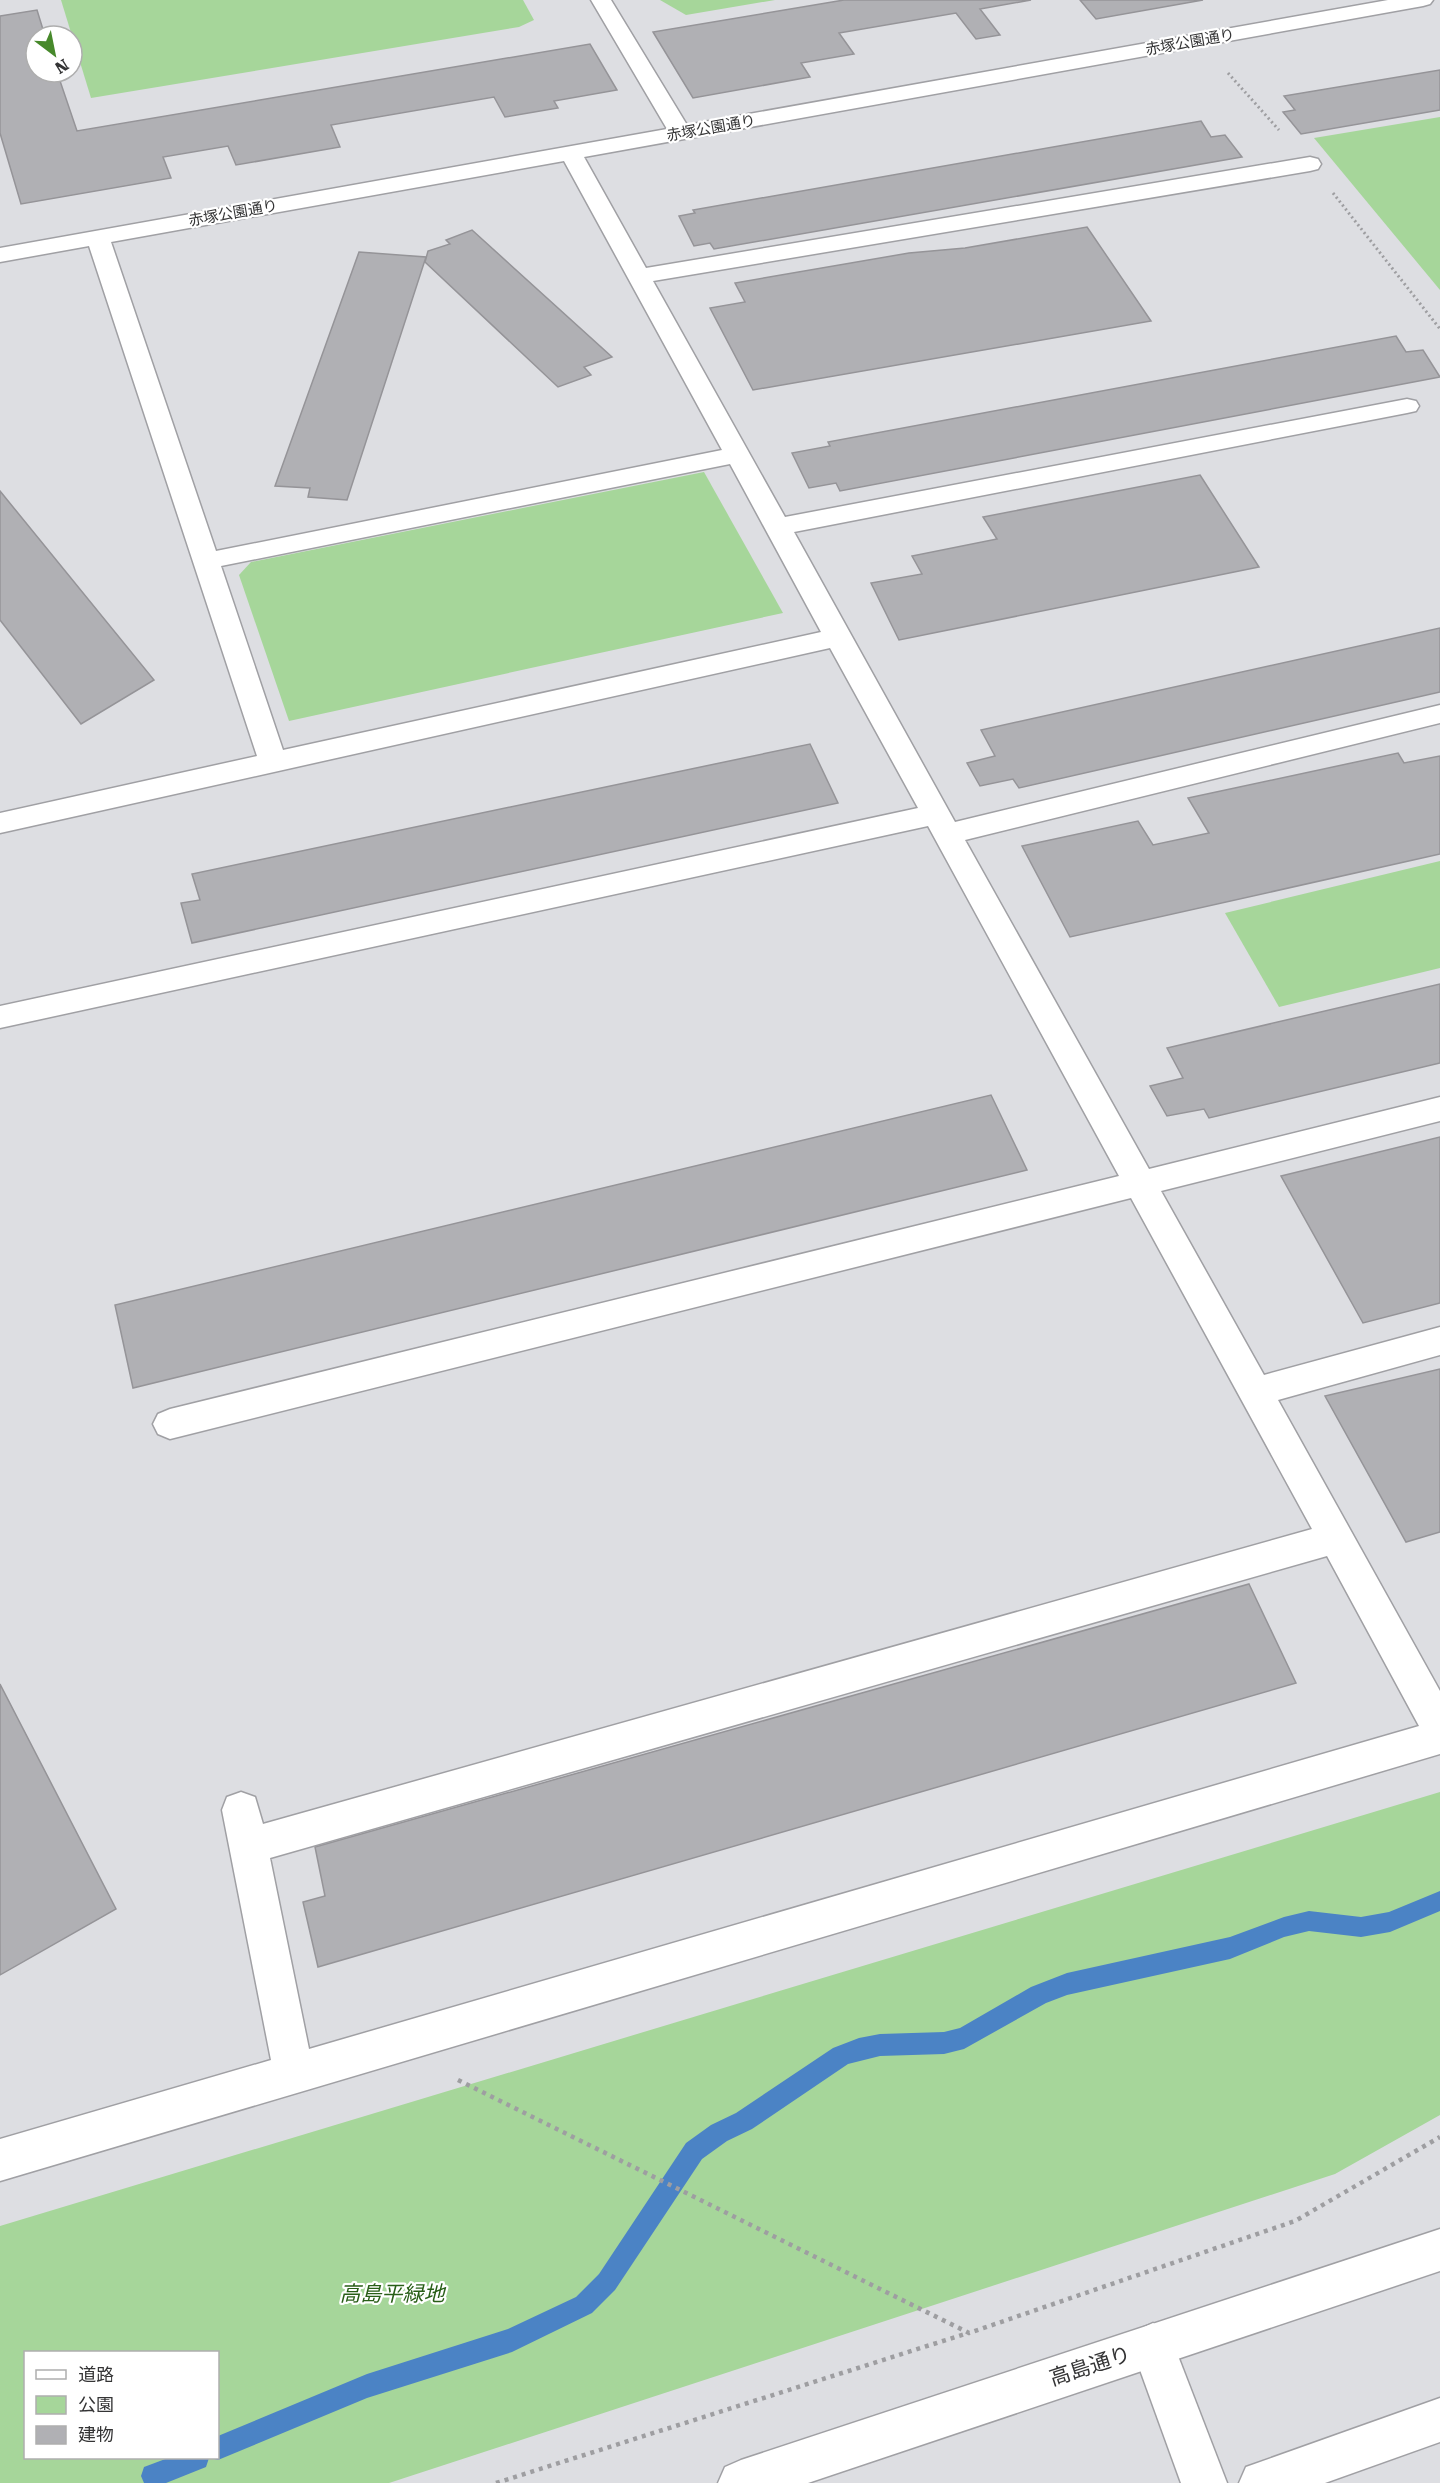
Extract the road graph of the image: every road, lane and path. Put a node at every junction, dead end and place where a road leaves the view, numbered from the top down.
1 (601, 0) edge
2 (1423, 0) edge
3 (681, 133) junction
4 (571, 153) junction
5 (1310, 164) dead end
6 (98, 238) junction
7 (0, 255) edge
8 (639, 276) junction
9 (1407, 405) dead end
10 (738, 455) junction
11 (778, 527) junction
12 (206, 561) junction
13 (838, 637) junction
14 (1440, 714) edge
15 (273, 762) junction
16 (0, 823) edge
17 (942, 824) junction
18 (0, 1017) edge
19 (1440, 1109) edge
20 (1141, 1185) junction
21 (1440, 1341) edge
22 (1255, 1392) junction
23 (170, 1424) dead end
24 (1336, 1539) junction
25 (1440, 1727) edge
26 (1440, 1737) edge
27 (387, 2045) junction
28 (294, 2074) junction
29 (1440, 2137) edge
30 (0, 2160) edge
31 (1440, 2250) edge
32 (969, 2332) junction
33 (1153, 2345) junction
34 (1440, 2420) edge
35 (496, 2483) edge
36 (741, 2483) edge
37 (1204, 2483) edge
38 (1262, 2483) edge

1 - 3 street
2 - 3 street, 赤塚公園通り
3 - 4 street, 赤塚公園通り
4 - 6 street, 赤塚公園通り
4 - 8 street
5 - 8 street
6 - 7 street, 赤塚公園通り
6 - 12 street
8 - 10 street
9 - 11 street
10 - 11 street
10 - 12 street
11 - 13 street
12 - 15 street
13 - 15 street
13 - 17 street
14 - 17 street
15 - 16 street
17 - 18 street
17 - 20 street
19 - 20 street
20 - 22 street
20 - 23 street
21 - 22 street
22 - 24 street
24 - 25 street
24 - 28 street
26 - 27 street
27 - 28 street
27 - 32 path
28 - 30 street
29 - 32 path
31 - 33 street, 高島通り
32 - 35 path
33 - 36 street, 高島通り
33 - 37 street
34 - 38 street

